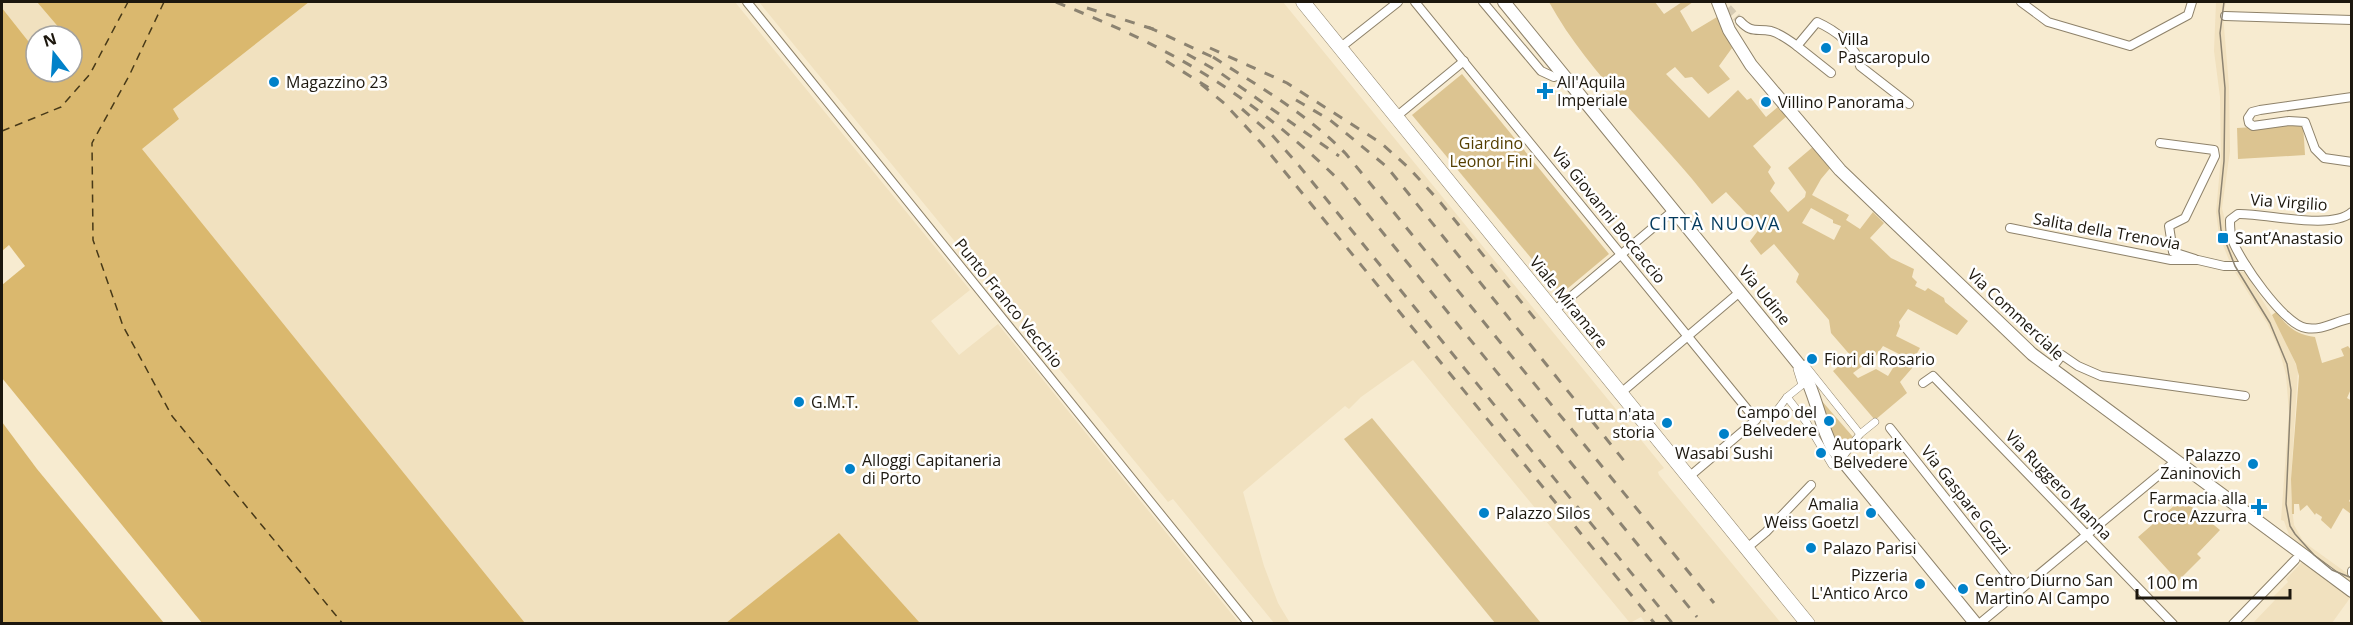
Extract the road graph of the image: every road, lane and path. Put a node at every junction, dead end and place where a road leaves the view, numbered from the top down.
1 (747, 2) edge
2 (1303, 2) edge
3 (1398, 2) edge
4 (1415, 2) edge
5 (1483, 2) edge
6 (1504, 2) edge
7 (2192, 2) edge
8 (2023, 3) edge
9 (1722, 6) edge
10 (2226, 16) dead end
11 (2352, 20) edge
12 (1740, 21) tunnel mouth
13 (1797, 46) junction
14 (1341, 47) junction
15 (1464, 61) junction
16 (1831, 73) dead end
17 (1564, 74) junction
18 (2352, 97) edge
19 (1909, 104) dead end
20 (1397, 116) junction
21 (2160, 144) dead end
22 (2352, 162) edge
23 (1674, 210) junction
24 (2352, 212) edge
25 (2010, 228) dead end
26 (1622, 254) junction
27 (2198, 260) junction
28 (2246, 266) junction
29 (1741, 291) junction
30 (1555, 310) junction
31 (2352, 318) edge
32 (1688, 336) junction
33 (1809, 362) dead end
34 (1797, 369) dead end
35 (2051, 369) junction
36 (1923, 383) dead end
37 (1622, 392) junction
38 (2245, 396) dead end
39 (1787, 398) junction
40 (1778, 409) dead end
41 (1875, 422) dead end
42 (1890, 428) dead end
43 (1860, 434) junction
44 (1845, 454) dead end
45 (2177, 460) junction
46 (1832, 463) dead end
47 (1690, 476) junction
48 (1811, 485) dead end
49 (2087, 535) junction
50 (1747, 548) junction
51 (2298, 557) junction
52 (2019, 591) junction
53 (2352, 591) edge
54 (1249, 624) edge
55 (1808, 624) edge
56 (1978, 624) edge
57 (2173, 624) edge
58 (2233, 624) edge

1 - 54 street, Punto Franco Vecchio
2 - 14 main road, Viale Miramare
3 - 14 street
4 - 15 street, Via Giovanni Boccaccio
5 - 17 street
6 - 17 main road, Via Udine
7 - 8 street
9 - 35 main road, Via Commerciale
10 - 11 street
12 - 13 street
13 - 16 street
13 - 19 street
14 - 20 main road, Viale Miramare
15 - 20 street
15 - 26 street, Via Giovanni Boccaccio
17 - 23 main road, Via Udine
18 - 22 street
20 - 30 main road, Viale Miramare
21 - 27 street, Salita della Trenovia
23 - 26 street
23 - 29 main road, Via Udine
24 - 28 street, Via Virgilio
25 - 27 street, Salita della Trenovia
26 - 30 street
26 - 32 street, Via Giovanni Boccaccio
27 - 28 street, Salita della Trenovia
28 - 31 street, Via Virgilio
29 - 32 street
29 - 56 main road, Via Udine
30 - 37 main road, Viale Miramare
32 - 37 street
32 - 47 street, Via Giovanni Boccaccio
33 - 43 street
34 - 39 street
35 - 38 street
35 - 45 main road, Via Commerciale
36 - 49 street, Via Ruggero Manna
37 - 47 main road, Viale Miramare
39 - 40 street
39 - 46 street
41 - 43 street
42 - 52 street, Via Gaspare Gozzi
43 - 44 street
45 - 49 street
45 - 51 main road, Via Commerciale
47 - 50 main road, Viale Miramare
48 - 50 street
49 - 52 street
49 - 57 street, Via Ruggero Manna
50 - 55 main road, Viale Miramare
51 - 53 main road, Via Commerciale
51 - 58 street
52 - 56 street

